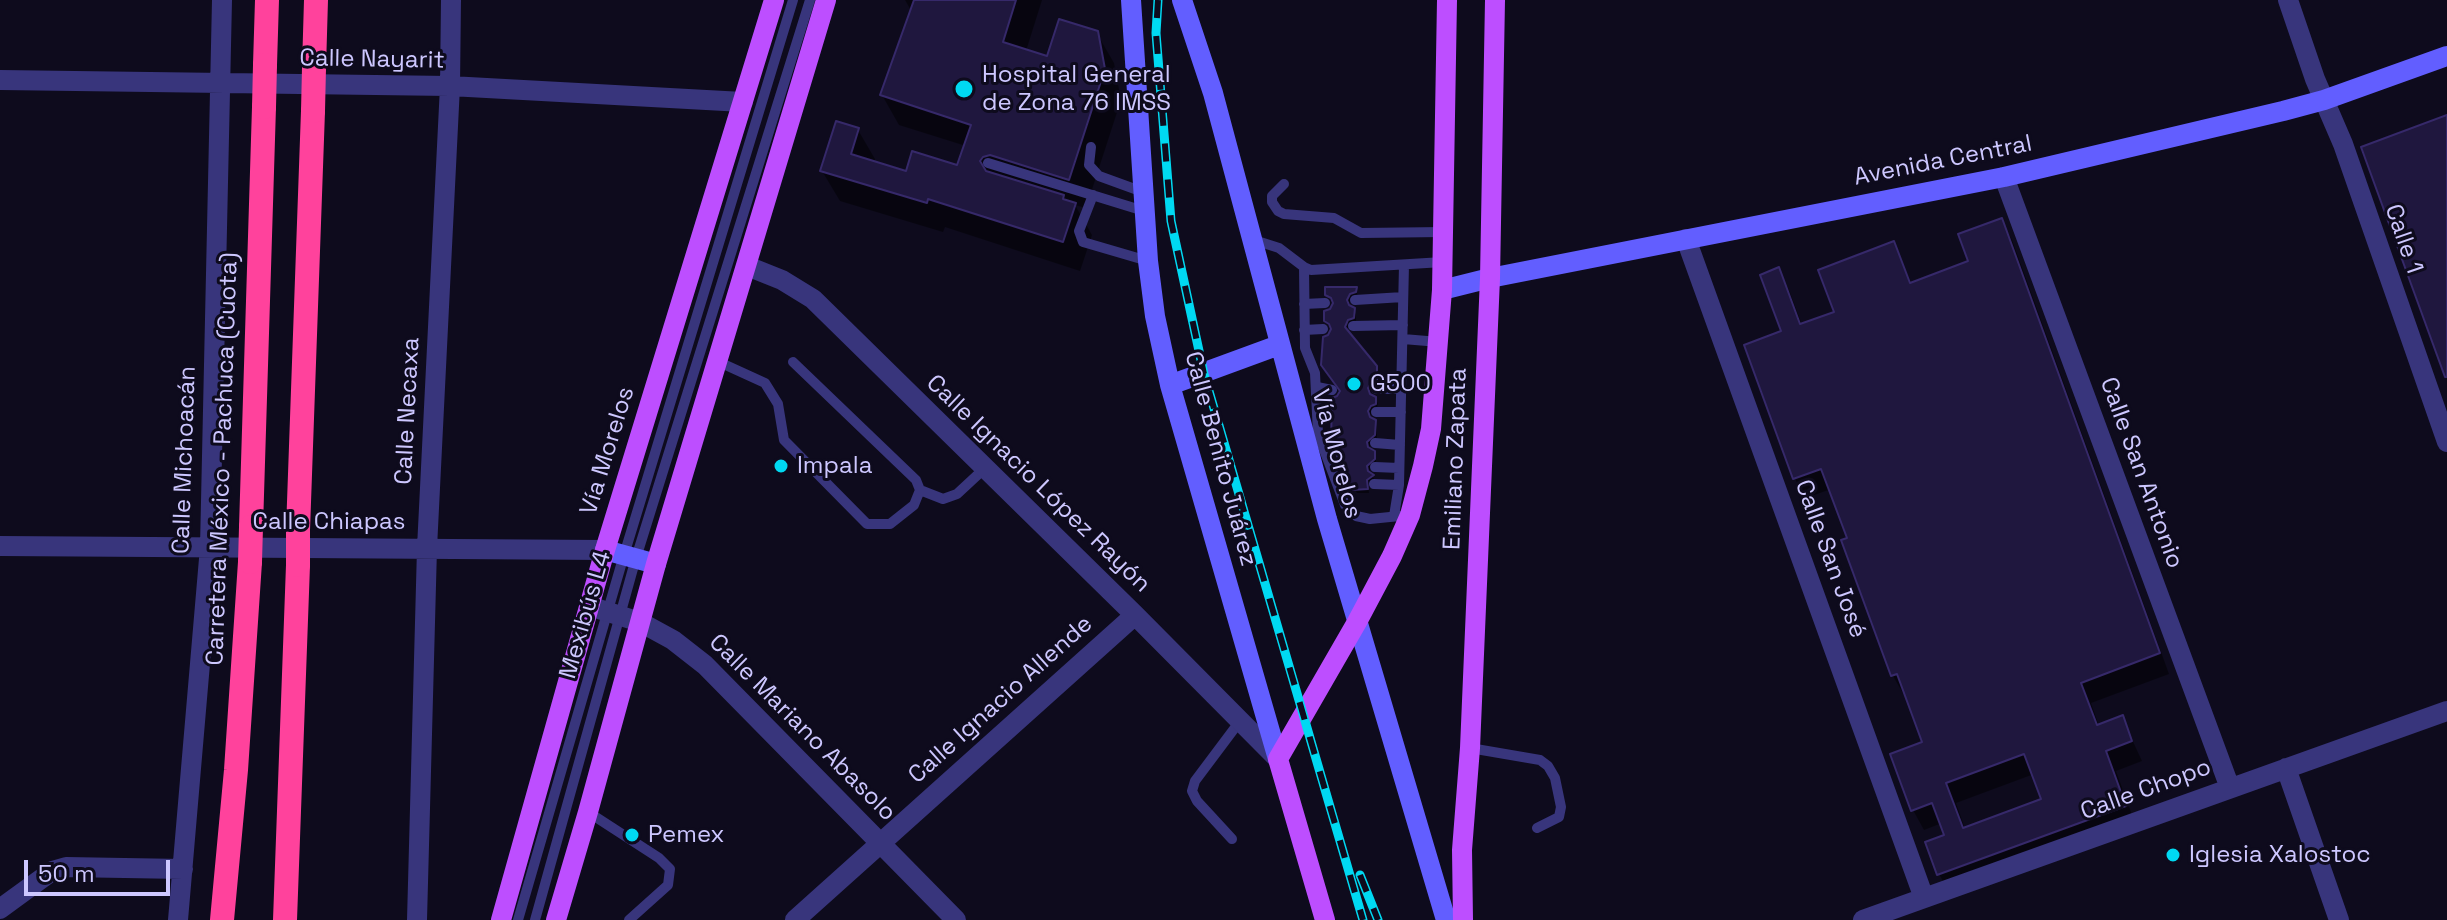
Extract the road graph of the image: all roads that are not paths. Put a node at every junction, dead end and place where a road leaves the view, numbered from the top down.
1 (222, 0) edge
2 (267, 0) edge
3 (316, 0) edge
4 (451, 0) edge
5 (774, 0) edge
6 (793, 0) edge
7 (810, 0) edge
8 (826, 0) edge
9 (1131, 0) edge
10 (1182, 0) edge
11 (1447, 0) edge
12 (1495, 0) edge
13 (2288, 0) edge
14 (2447, 56) edge
15 (0, 80) edge
16 (219, 82) junction
17 (450, 86) junction
18 (2324, 100) junction
19 (743, 102) junction
20 (1091, 147) dead end
21 (988, 163) dead end
22 (2004, 177) junction
23 (1284, 184) dead end
24 (1093, 195) junction
25 (1144, 202) junction
26 (1443, 232) junction
27 (1686, 239) junction
28 (1254, 240) junction
29 (1148, 261) junction
30 (1443, 262) junction
31 (1404, 265) junction
32 (747, 266) junction
33 (1304, 267) junction
34 (1490, 278) junction
35 (1442, 290) junction
36 (1403, 297) junction
37 (1355, 300) dead end
38 (1325, 303) dead end
39 (1304, 304) junction
40 (1403, 325) junction
41 (1353, 326) dead end
42 (1323, 329) dead end
43 (1304, 333) junction
44 (1403, 339) junction
45 (1439, 342) junction
46 (1279, 345) junction
47 (719, 362) junction
48 (793, 362) dead end
49 (1170, 385) junction
50 (1317, 387) junction
51 (1376, 389) dead end
52 (1401, 389) junction
53 (1332, 390) dead end
54 (1318, 408) junction
55 (1331, 409) dead end
56 (1376, 412) dead end
57 (1401, 412) junction
58 (1318, 434) junction
59 (1331, 435) dead end
60 (2447, 442) edge
61 (1375, 443) dead end
62 (1400, 445) junction
63 (1375, 467) dead end
64 (985, 468) junction
65 (1399, 468) junction
66 (1350, 484) dead end
67 (1374, 484) dead end
68 (1399, 485) junction
69 (920, 490) junction
70 (1332, 490) junction
71 (1402, 516) junction
72 (0, 546) edge
73 (210, 547) junction
74 (427, 548) junction
75 (630, 557) junction
76 (614, 614) junction
77 (1135, 615) junction
78 (1357, 622) junction
79 (2447, 711) edge
80 (1240, 721) junction
81 (1470, 748) junction
82 (1278, 759) junction
83 (2286, 768) junction
84 (2230, 788) junction
85 (588, 812) junction
86 (1537, 828) dead end
87 (1232, 839) dead end
88 (882, 844) junction
89 (183, 869) junction
90 (1924, 898) junction
91 (0, 909) edge
92 (178, 920) edge
93 (222, 920) edge
94 (285, 920) edge
95 (417, 920) edge
96 (501, 920) edge
97 (518, 920) edge
98 (535, 920) edge
99 (556, 920) edge
100 (629, 920) edge
101 (795, 920) edge
102 (956, 920) edge
103 (1325, 920) edge
104 (1446, 920) edge
105 (1463, 920) edge
106 (1863, 920) edge
107 (2339, 920) edge

1 - 16 street, Calle Michoacán
2 - 93 highway, Carretera México - Pachuca (Cuota), bridge
3 - 94 highway, bridge
4 - 17 street, Calle Necaxa
5 - 19 main road, Vía Morelos
6 - 75 lane, Mexibús L4
7 - 75 lane, Mexibús L4
8 - 32 main road, Vía Morelos
9 - 25 main road, Calle Benito Juárez
10 - 28 main road, Vía Morelos
11 - 26 main road, Emiliano Zapata
12 - 34 main road, Emiliano Zapata
13 - 18 street, Calle 1
14 - 18 main road, Avenida Central
15 - 16 street, Calle Nayarit
16 - 17 street, Calle Nayarit
16 - 73 street, Calle Michoacán
17 - 19 street, Calle Nayarit
17 - 74 street, Calle Necaxa
18 - 22 main road, Avenida Central
18 - 60 street, Calle 1
19 - 75 main road, Vía Morelos
20 - 25 lane
21 - 24 lane
22 - 27 main road, Avenida Central
22 - 84 street, Calle San Antonio
23 - 26 lane
24 - 25 lane
24 - 29 lane
25 - 29 main road, Calle Benito Juárez
26 - 30 main road, Emiliano Zapata
27 - 34 main road, Avenida Central
27 - 90 street, Calle San José
28 - 33 lane
28 - 46 main road, Vía Morelos
29 - 49 main road, Calle Benito Juárez
30 - 31 lane
30 - 35 main road, Emiliano Zapata
31 - 33 lane
31 - 36 lane
32 - 47 main road, Vía Morelos
32 - 64 street, Calle Ignacio López Rayón
33 - 39 lane
34 - 35 main road, Avenida Central
34 - 81 main road, Emiliano Zapata
35 - 45 main road, Emiliano Zapata
36 - 37 lane
36 - 40 lane
38 - 39 lane
39 - 43 lane
40 - 41 lane
40 - 44 lane
42 - 43 lane
43 - 46 lane
43 - 50 lane
44 - 45 lane
44 - 52 lane
45 - 71 main road, Emiliano Zapata
46 - 49 main road
46 - 70 main road, Vía Morelos
47 - 69 lane
47 - 75 main road, Vía Morelos
48 - 69 lane
49 - 82 main road, Calle Benito Juárez
50 - 53 lane
50 - 54 lane
51 - 52 lane
52 - 57 lane
54 - 55 lane
54 - 58 lane
56 - 57 lane
57 - 62 lane
58 - 59 lane
58 - 70 lane
61 - 62 lane
62 - 65 lane
63 - 65 lane
64 - 69 lane
64 - 77 street, Calle Ignacio López Rayón
65 - 68 lane
66 - 70 lane
67 - 68 lane
68 - 71 lane
70 - 71 lane
70 - 78 main road, Vía Morelos
71 - 78 main road, Emiliano Zapata
72 - 73 street, Calle Chiapas
73 - 74 street, Calle Chiapas
73 - 89 street, Calle Michoacán
74 - 75 street, Calle Chiapas
74 - 95 street, Calle Necaxa
75 - 76 main road, Vía Morelos
75 - 76 main road, Vía Morelos
76 - 85 main road, Vía Morelos
76 - 88 street, Calle Mariano Abasolo
76 - 96 main road, Vía Morelos
76 - 97 lane, Mexibús L4
76 - 98 lane, Mexibús L4
77 - 80 street, Calle Ignacio López Rayón
77 - 88 street, Calle Ignacio Allende
78 - 82 main road, Emiliano Zapata
78 - 104 main road, Vía Morelos
79 - 83 street, Calle Chopo
80 - 82 street, Calle Ignacio López Rayón
80 - 87 lane
81 - 86 lane
81 - 105 main road, Emiliano Zapata
82 - 103 main road, Calle Benito Juárez
83 - 84 street, Calle Chopo
83 - 107 street
84 - 90 street, Calle Chopo
85 - 99 main road, Vía Morelos
85 - 100 lane
88 - 101 street, Calle Ignacio Allende
88 - 102 street, Calle Mariano Abasolo
89 - 91 street
89 - 92 street, Calle Michoacán
90 - 106 street, Calle Chopo

